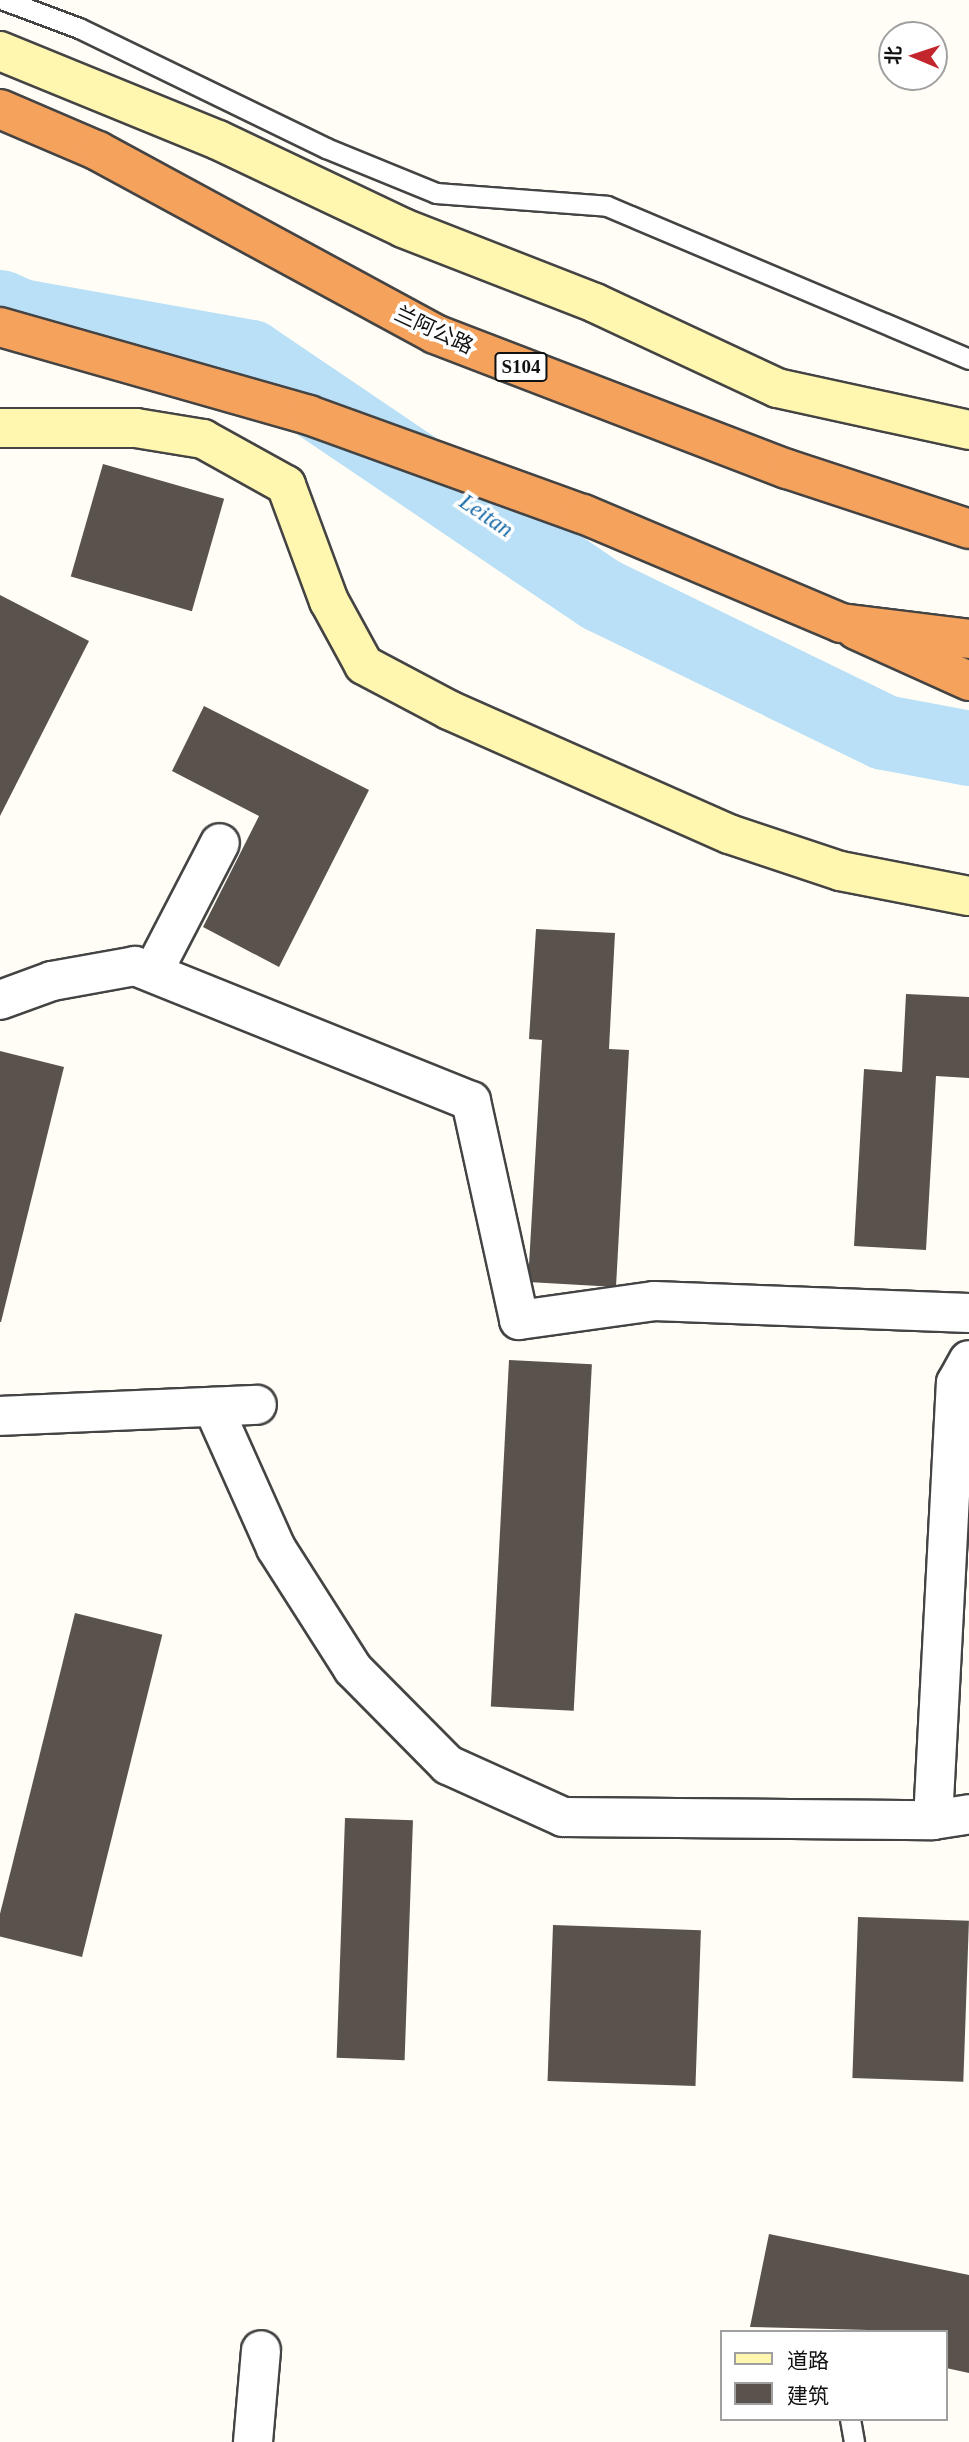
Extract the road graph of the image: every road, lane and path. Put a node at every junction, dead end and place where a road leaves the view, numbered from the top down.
1 (4, 0) edge
2 (0, 51) edge
3 (0, 109) edge
4 (0, 327) edge
5 (969, 359) edge
6 (0, 428) edge
7 (969, 430) edge
8 (969, 529) edge
9 (841, 623) junction
10 (969, 639) edge
11 (969, 681) edge
12 (220, 843) dead end
13 (969, 896) edge
14 (153, 972) junction
15 (0, 1000) edge
16 (969, 1312) edge
17 (969, 1360) edge
18 (257, 1405) dead end
19 (213, 1407) junction
20 (0, 1416) edge
21 (951, 1817) edge
22 (261, 2350) dead end
23 (850, 2421) edge
24 (253, 2442) edge
25 (854, 2442) edge

1 - 5 lane
2 - 7 street
3 - 8 highway, 兰阿公路 / S104
4 - 9 highway
6 - 13 street
9 - 10 highway
9 - 11 highway
12 - 14 street
14 - 15 street
14 - 16 street
17 - 21 street
18 - 19 street
19 - 20 street
19 - 21 street
22 - 24 street
23 - 25 lane

